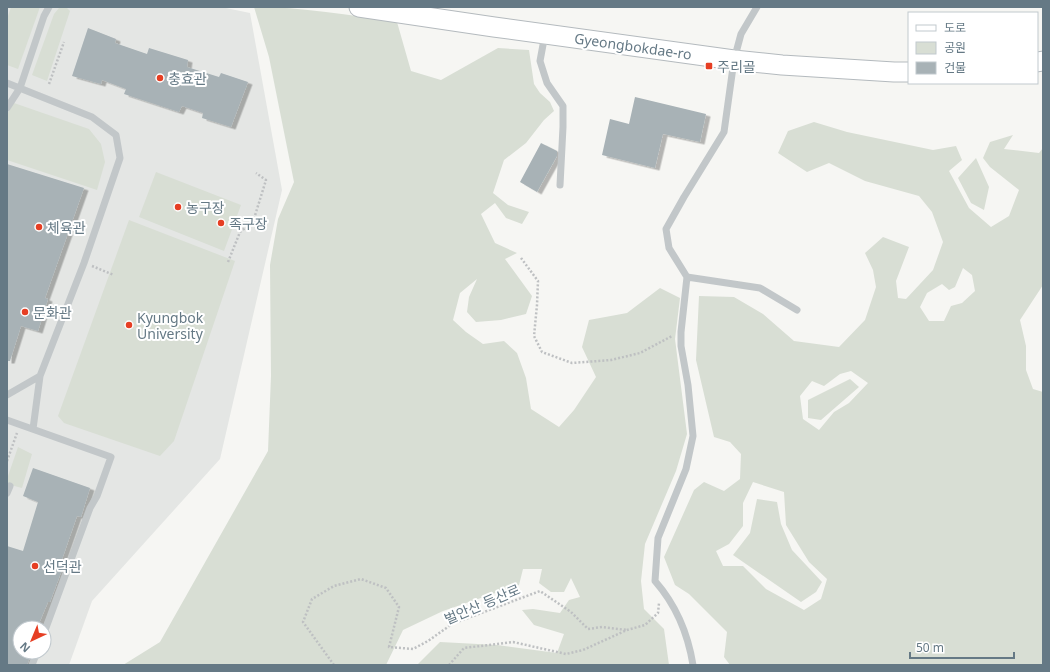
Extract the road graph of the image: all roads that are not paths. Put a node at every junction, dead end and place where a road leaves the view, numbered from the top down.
1 (49, 7) edge
2 (359, 7) edge
3 (758, 7) edge
4 (546, 34) junction
5 (734, 60) junction
6 (908, 72) edge
7 (7, 83) edge
8 (20, 88) junction
9 (7, 108) edge
10 (560, 185) dead end
11 (687, 277) junction
12 (797, 310) dead end
13 (40, 376) junction
14 (7, 395) edge
15 (7, 420) edge
16 (33, 429) junction
17 (10, 486) dead end
18 (7, 493) edge
19 (49, 620) edge
20 (693, 665) edge

1 - 8 lane
2 - 4 street, Gyeongbokdae-ro
3 - 5 lane
4 - 5 street, Gyeongbokdae-ro
4 - 10 lane
5 - 6 street, Gyeongbokdae-ro
5 - 11 lane
7 - 8 lane
8 - 9 lane
8 - 13 lane
11 - 12 lane
11 - 20 lane
13 - 14 lane
13 - 16 lane
15 - 16 lane
16 - 19 lane
17 - 18 lane

